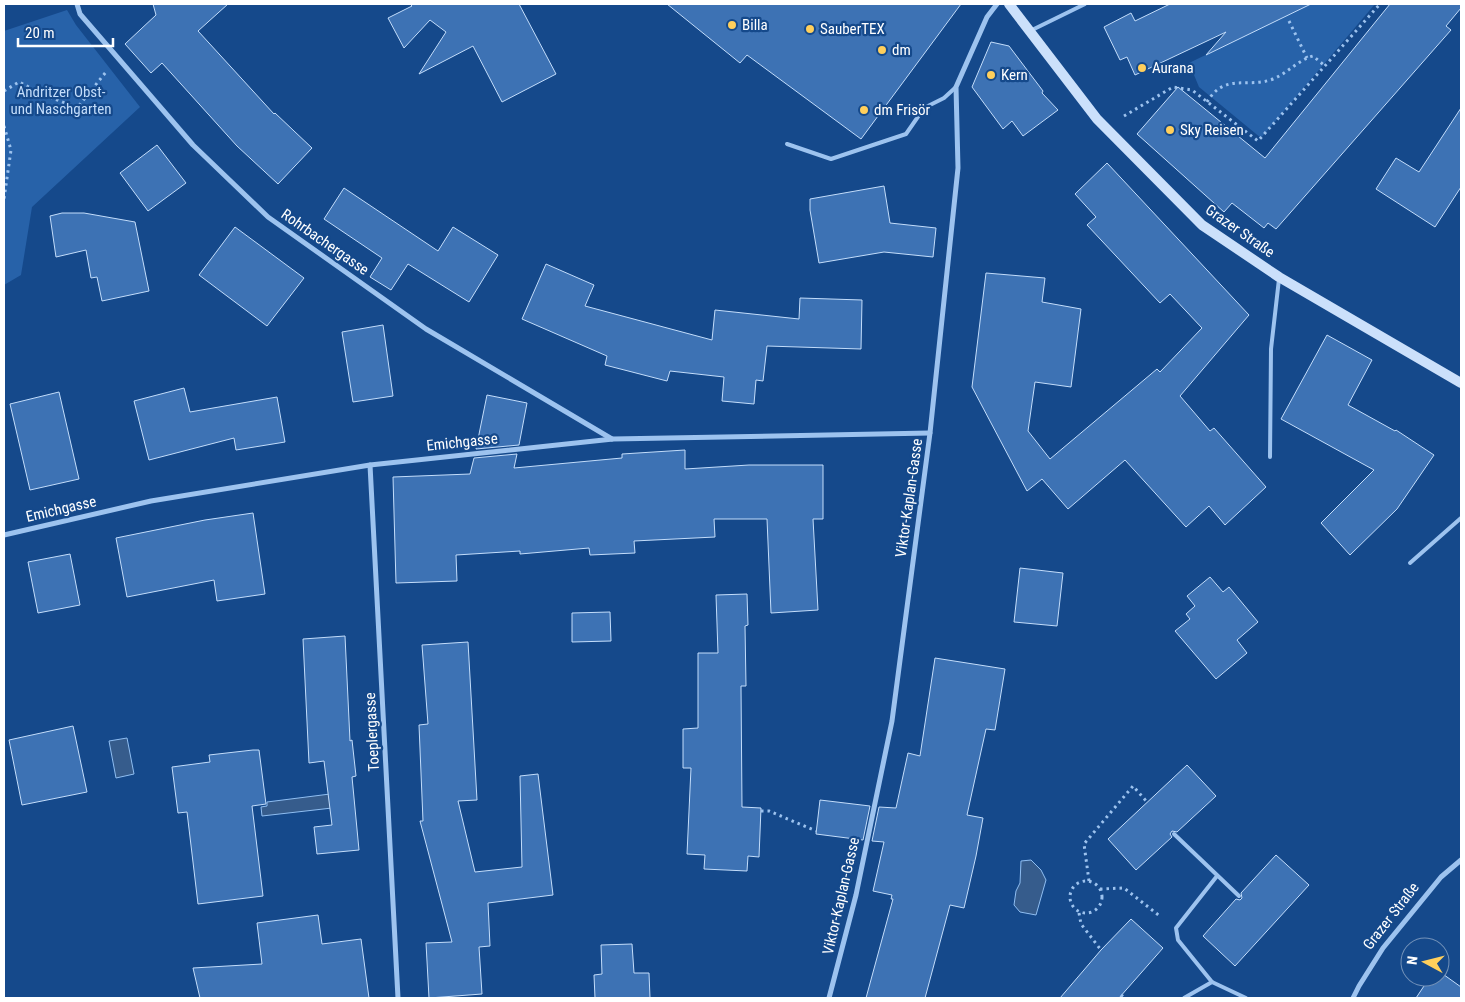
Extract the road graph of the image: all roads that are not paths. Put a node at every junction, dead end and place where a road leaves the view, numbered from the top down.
1 (77, 4) edge
2 (997, 4) edge
3 (1009, 4) edge
4 (1085, 4) edge
5 (1030, 31) junction
6 (956, 87) junction
7 (787, 144) dead end
8 (1280, 277) junction
9 (1461, 383) edge
10 (930, 433) junction
11 (613, 439) junction
12 (1270, 457) dead end
13 (370, 465) junction
14 (1461, 518) edge
15 (4, 535) edge
16 (1410, 563) dead end
17 (1174, 834) dead end
18 (1461, 860) edge
19 (1217, 876) junction
20 (1239, 896) dead end
21 (1212, 982) junction
22 (398, 998) edge
23 (829, 998) edge
24 (1184, 998) edge
25 (1246, 998) edge
26 (1353, 998) edge

1 - 11 street, Rohrbachergasse
2 - 6 street, Viktor-Kaplan-Gasse
3 - 5 street, Grazer Straße
4 - 5 lane
5 - 8 street, Grazer Straße
6 - 7 lane
6 - 10 street, Viktor-Kaplan-Gasse
8 - 9 street, Grazer Straße
8 - 12 lane
10 - 11 street, Emichgasse
10 - 23 street, Viktor-Kaplan-Gasse
11 - 13 street, Emichgasse
13 - 15 street, Emichgasse
13 - 22 street, Toeplergasse
14 - 16 lane
17 - 19 lane
18 - 26 street, Grazer Straße
19 - 20 lane
19 - 21 lane
21 - 24 lane
21 - 25 lane

